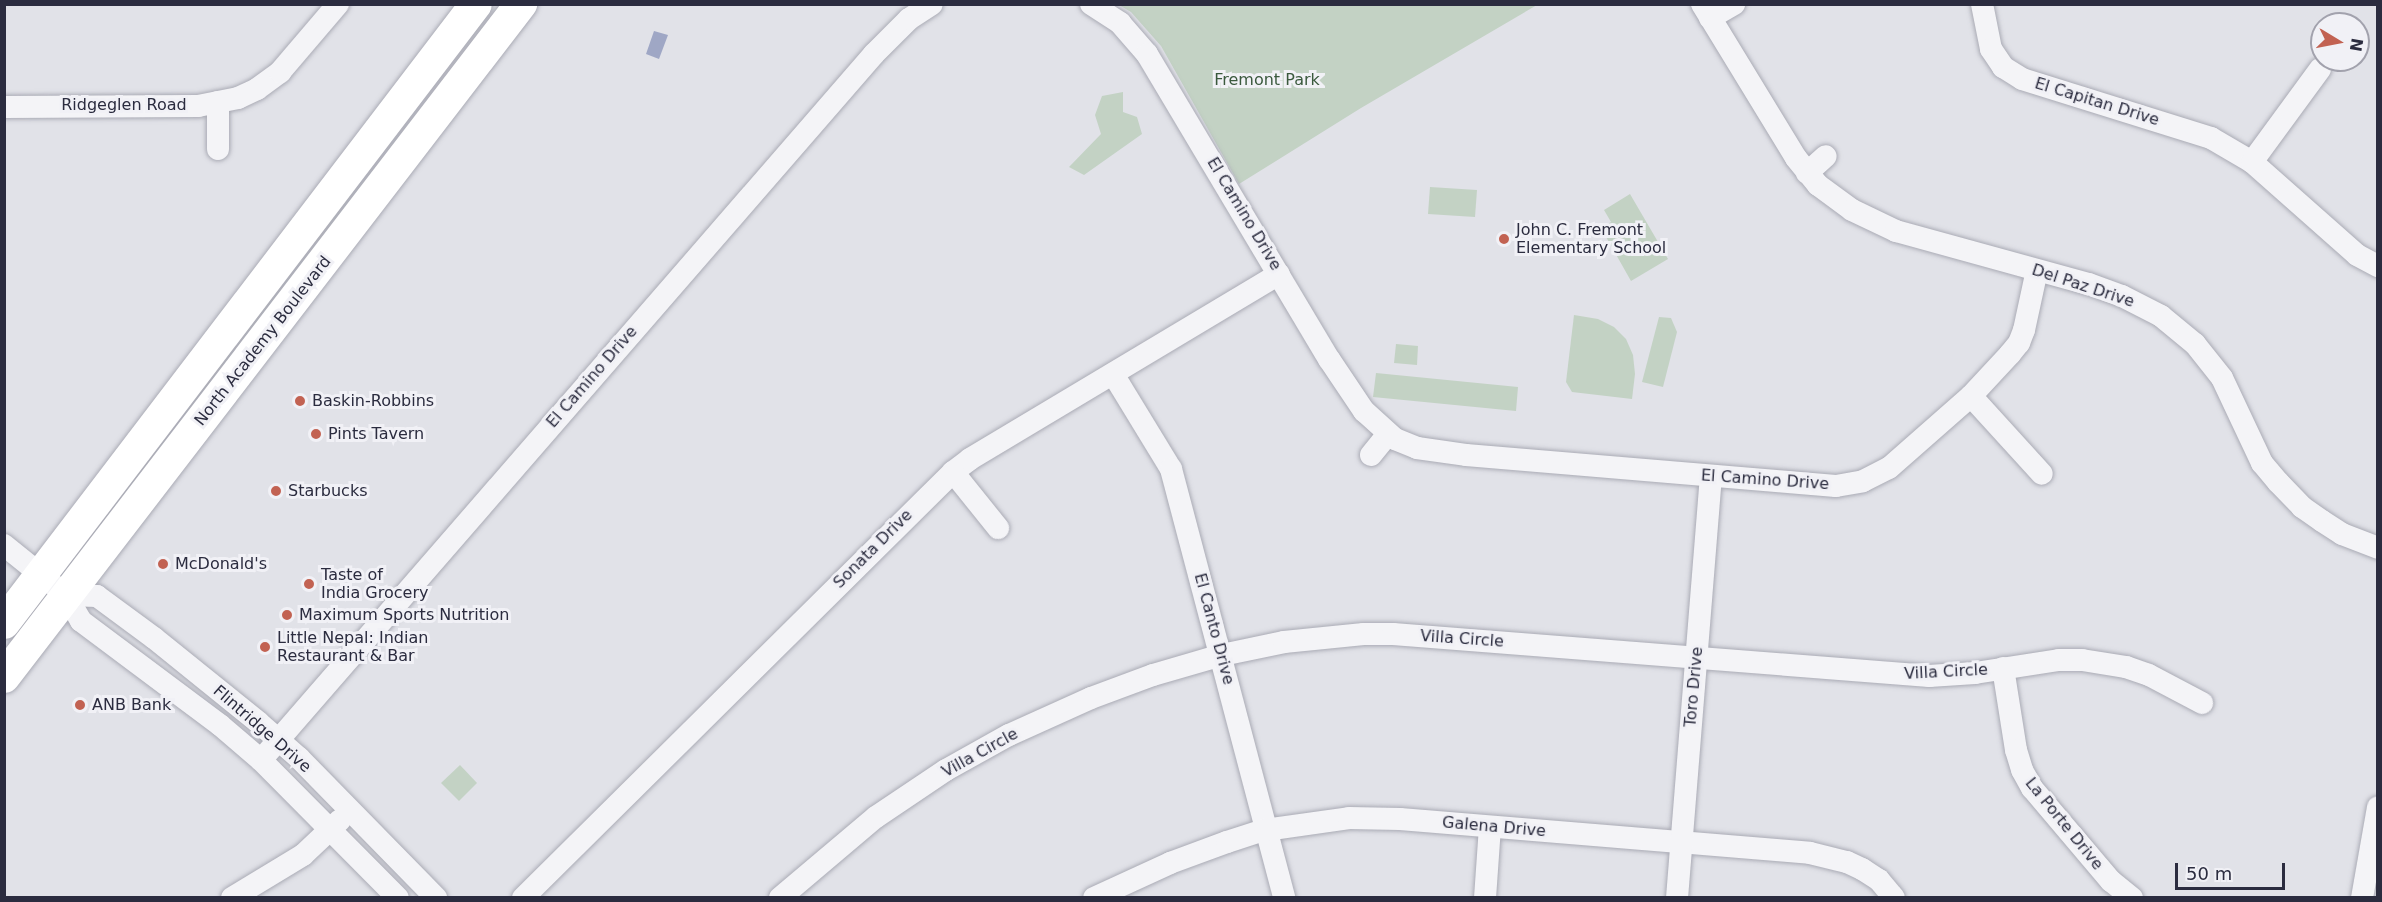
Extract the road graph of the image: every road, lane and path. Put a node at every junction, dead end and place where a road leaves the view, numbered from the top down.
1 (338, 4) edge
2 (476, 4) edge
3 (521, 4) edge
4 (932, 4) edge
5 (1091, 4) edge
6 (1734, 4) edge
7 (1982, 4) edge
8 (1706, 11) edge
9 (2318, 72) edge
10 (218, 102) junction
11 (4, 106) edge
12 (218, 149) dead end
13 (1826, 156) dead end
14 (2252, 162) junction
15 (1807, 173) junction
16 (2378, 266) edge
17 (2037, 270) junction
18 (1280, 274) junction
19 (1113, 374) junction
20 (1971, 396) junction
21 (1388, 434) junction
22 (1371, 455) dead end
23 (953, 472) junction
24 (2042, 474) dead end
25 (1711, 476) junction
26 (998, 528) dead end
27 (4, 545) edge
28 (2378, 548) edge
29 (42, 574) junction
30 (66, 594) junction
31 (4, 623) edge
32 (1222, 655) junction
33 (1696, 658) junction
34 (2003, 668) junction
35 (4, 677) edge
36 (203, 679) junction
37 (186, 700) junction
38 (2202, 703) dead end
39 (278, 740) junction
40 (261, 760) junction
41 (2378, 807) edge
42 (349, 810) junction
43 (1490, 827) junction
44 (330, 829) junction
45 (1265, 830) junction
46 (1681, 842) junction
47 (232, 897) edge
48 (398, 897) edge
49 (436, 897) edge
50 (523, 897) edge
51 (780, 897) edge
52 (1094, 897) edge
53 (1284, 897) edge
54 (1485, 897) edge
55 (1677, 897) edge
56 (1894, 897) edge
57 (2132, 897) edge
58 (2362, 897) edge

1 - 10 street, Ridgeglen Road
2 - 29 highway, North Academy Boulevard
3 - 30 highway, North Academy Boulevard
4 - 39 street, El Camino Drive
5 - 18 street, El Camino Drive
6 - 8 street
7 - 14 street, El Capitan Drive
8 - 15 street, Del Paz Drive
9 - 14 street
10 - 11 street, Ridgeglen Road
10 - 12 street
13 - 15 street
14 - 16 street, El Capitan Drive
15 - 17 street, Del Paz Drive
17 - 20 street, El Camino Drive
17 - 28 street, Del Paz Drive
18 - 19 street, Sonata Drive
18 - 21 street, El Camino Drive
19 - 23 street, Sonata Drive
19 - 32 street, El Canto Drive
20 - 24 street
20 - 25 street, El Camino Drive
21 - 22 street
21 - 25 street, El Camino Drive
23 - 26 street
23 - 50 street, Sonata Drive
25 - 33 street, Toro Drive
27 - 29 street, Flintridge Drive
29 - 30 street, Flintridge Drive
29 - 31 highway, North Academy Boulevard
30 - 35 highway, North Academy Boulevard
30 - 36 street, Flintridge Drive
30 - 37 street, Flintridge Drive
32 - 33 street, Villa Circle
32 - 45 street, El Canto Drive
32 - 51 street, Villa Circle
33 - 34 street, Villa Circle
33 - 46 street, Toro Drive
34 - 38 street, Villa Circle
34 - 57 street, La Porte Drive
36 - 37 street
36 - 39 street, Flintridge Drive
37 - 40 street, Flintridge Drive
39 - 40 street, El Camino Drive
39 - 42 street, Flintridge Drive
40 - 44 street, Flintridge Drive
41 - 58 street
42 - 44 street
42 - 49 street, Flintridge Drive
43 - 45 street, Galena Drive
43 - 46 street, Galena Drive
43 - 54 street
44 - 47 street
44 - 48 street, Flintridge Drive
45 - 52 street, Galena Drive
45 - 53 street, El Canto Drive
46 - 55 street, Toro Drive
46 - 56 street, Galena Drive

